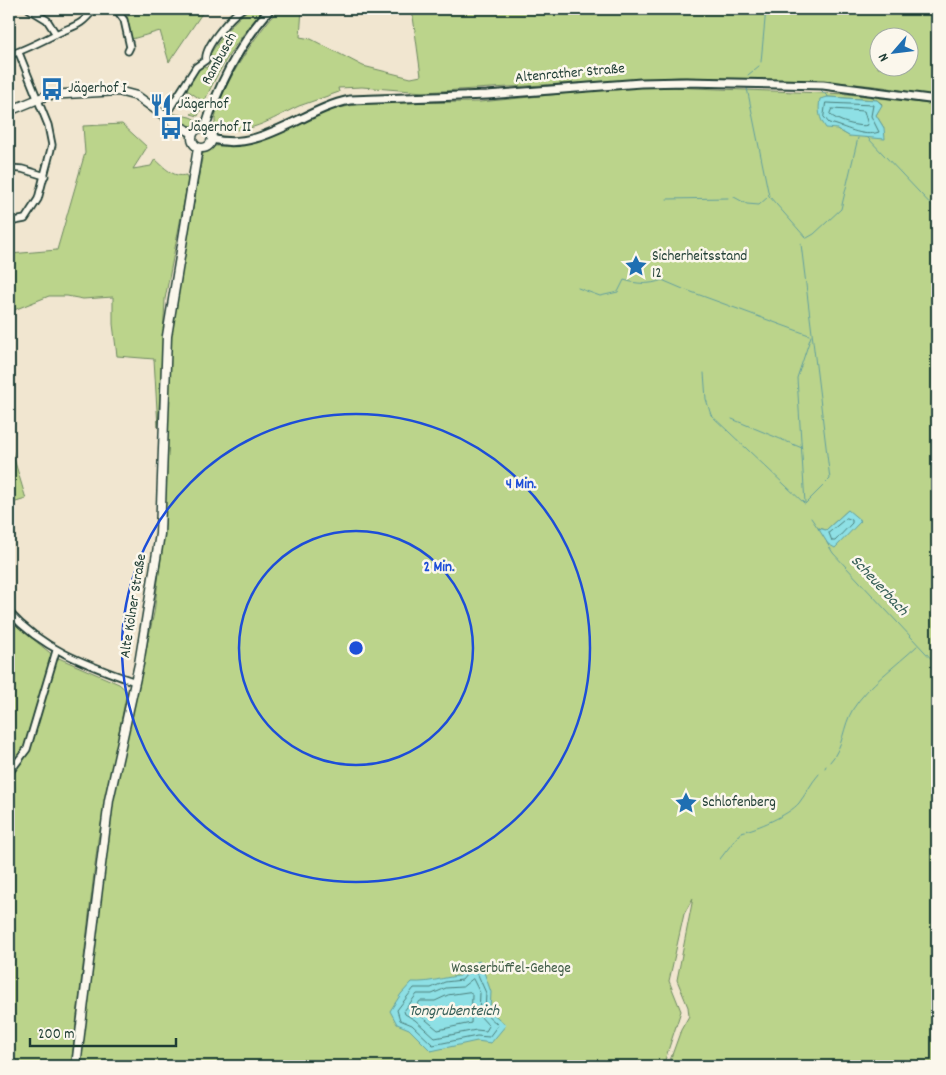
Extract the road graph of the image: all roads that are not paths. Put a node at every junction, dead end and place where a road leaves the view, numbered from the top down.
1 (29, 9) edge
2 (94, 9) edge
3 (116, 9) edge
4 (242, 9) edge
5 (270, 9) edge
6 (56, 34) junction
7 (128, 51) dead end
8 (19, 53) junction
9 (9, 55) edge
10 (38, 100) junction
11 (937, 100) edge
12 (9, 111) edge
13 (165, 116) junction
14 (205, 128) junction
15 (193, 133) junction
16 (212, 139) junction
17 (198, 148) junction
18 (9, 168) edge
19 (45, 176) junction
20 (9, 222) edge
21 (9, 612) edge
22 (56, 651) junction
23 (135, 682) junction
24 (9, 773) edge
25 (76, 1066) edge

1 - 6 street
2 - 6 street
3 - 7 street
4 - 13 street, Rambusch
5 - 14 street, Rambusch
6 - 8 street
8 - 9 street
8 - 10 street
10 - 12 main road
10 - 13 main road
10 - 19 street
11 - 16 street, Altenrather Straße
13 - 15 main road
14 - 15 main road
14 - 16 main road
15 - 17 main road
16 - 17 main road
17 - 23 main road, Alte Kölner Straße
18 - 19 street
19 - 20 street
21 - 22 street
22 - 23 street
22 - 24 street
23 - 25 main road, Alte Kölner Straße

